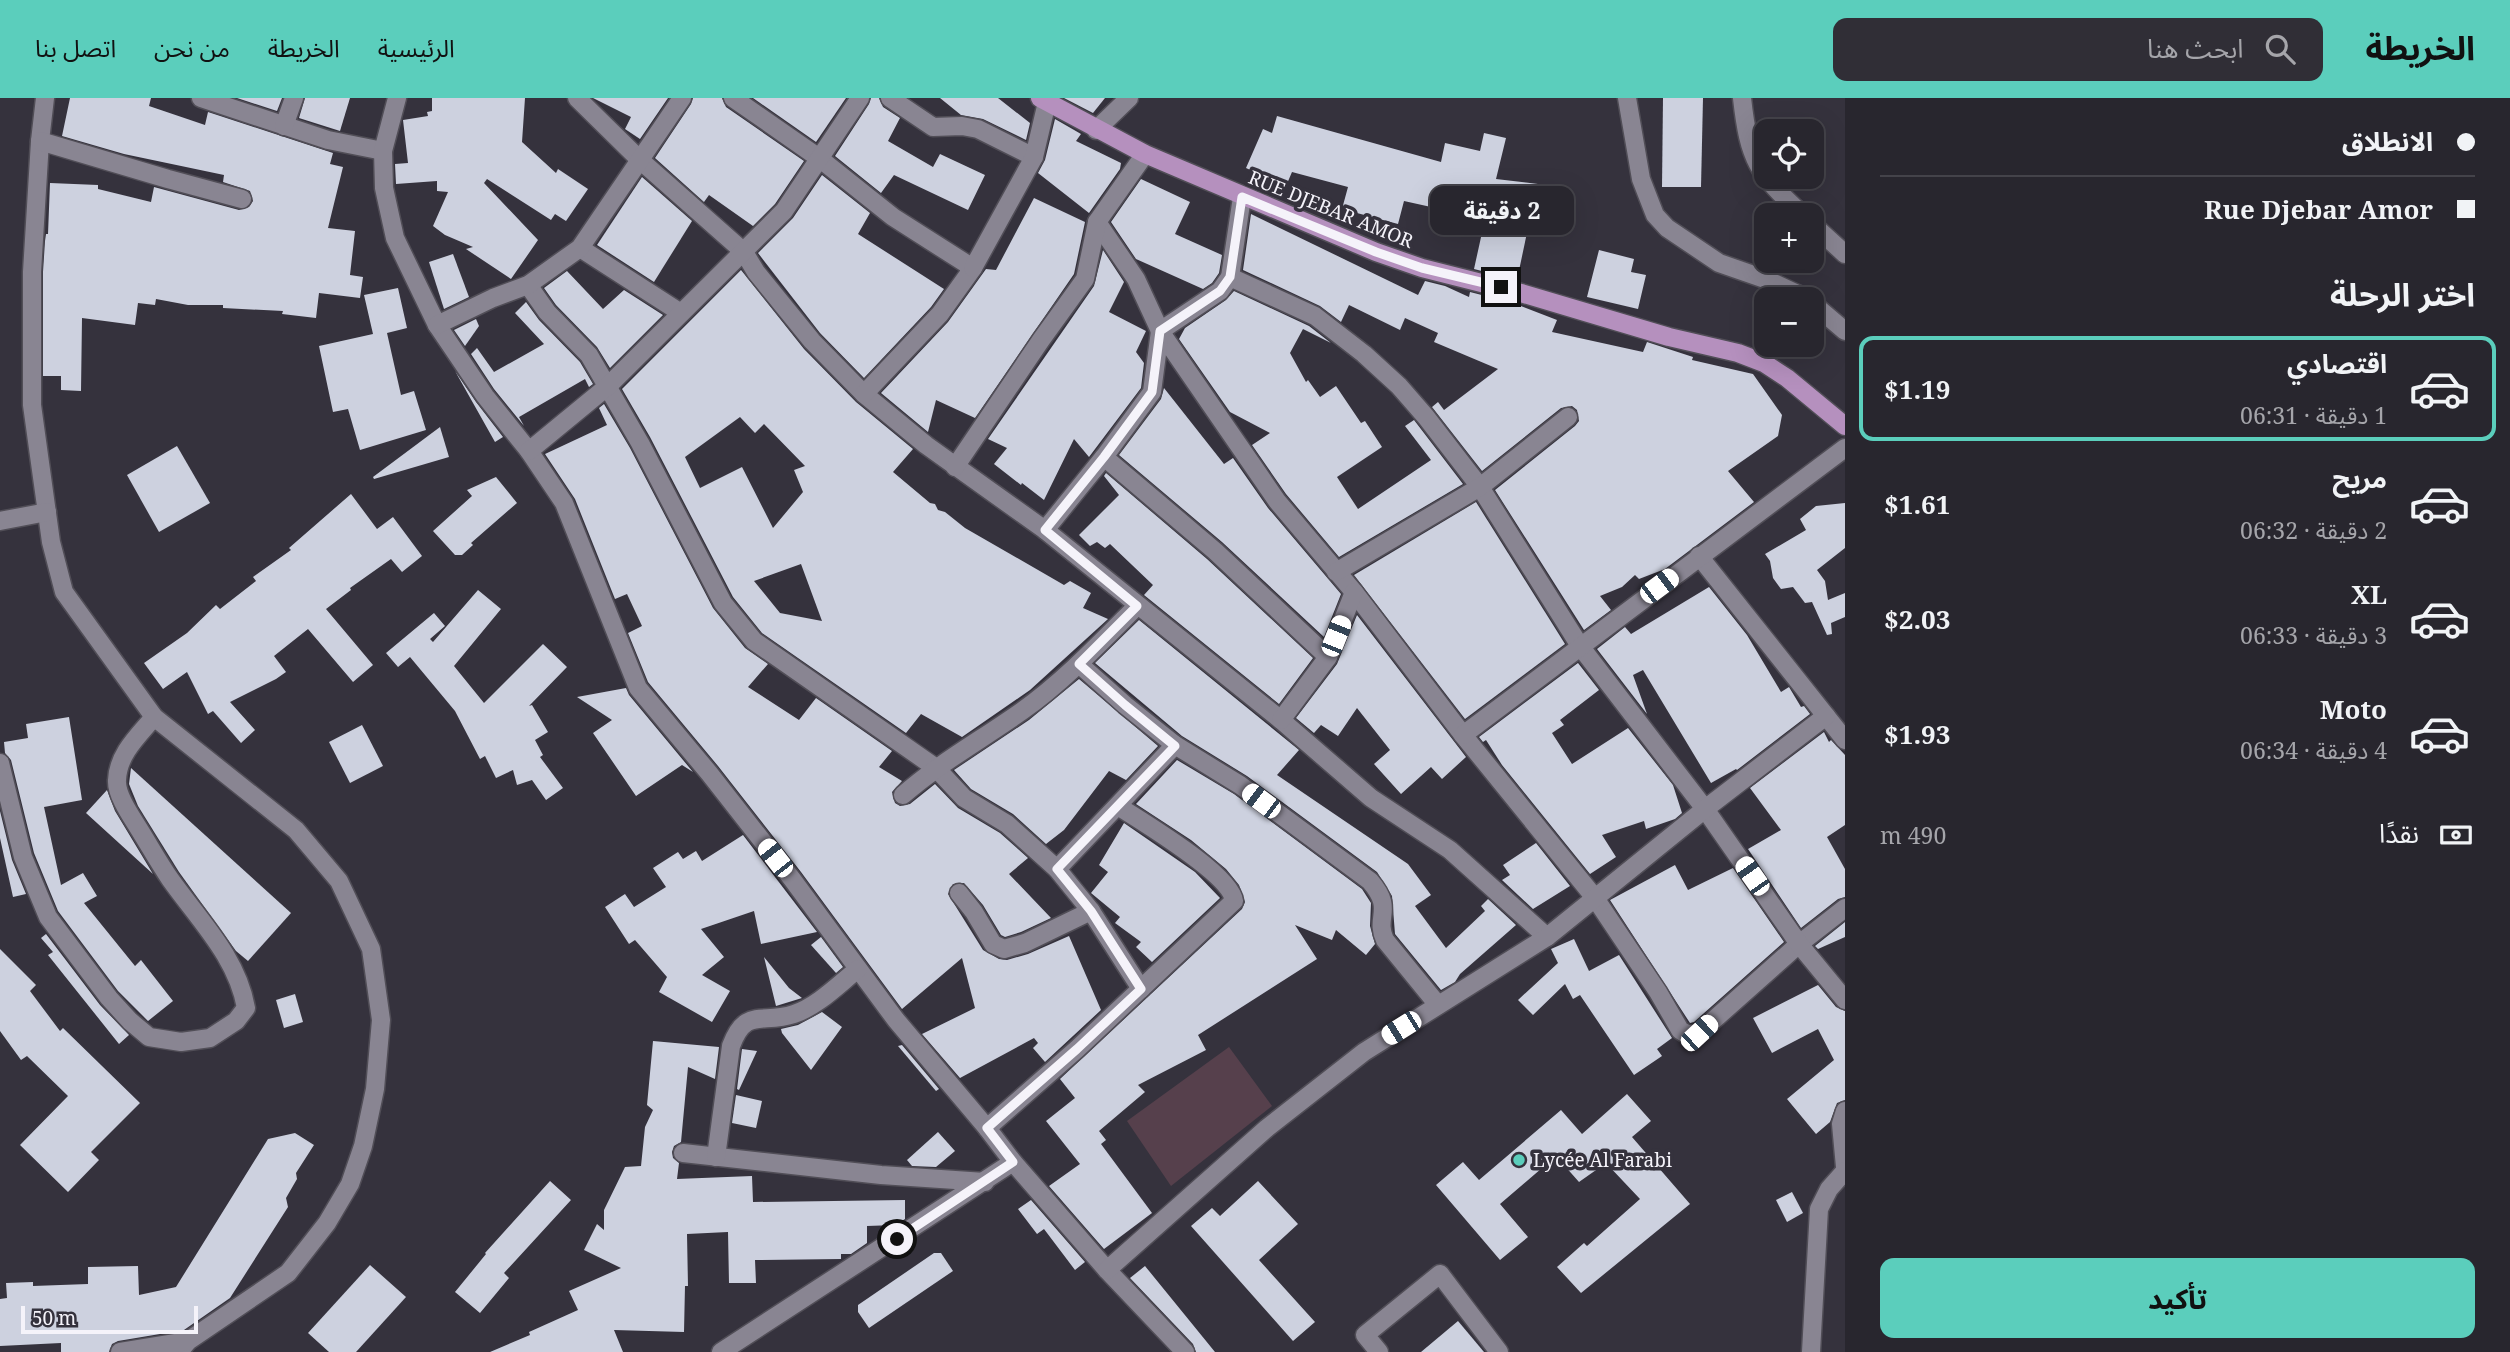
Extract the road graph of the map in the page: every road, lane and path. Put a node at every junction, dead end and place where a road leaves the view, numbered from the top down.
1 (45, 98) edge
2 (201, 98) edge
3 (294, 98) edge
4 (397, 98) edge
5 (682, 98) edge
6 (733, 98) edge
7 (860, 98) edge
8 (890, 98) edge
9 (1129, 98) edge
10 (1627, 98) edge
11 (1742, 98) edge
12 (578, 99) edge
13 (1044, 100) edge
14 (284, 126) junction
15 (1096, 130) junction
16 (40, 141) junction
17 (383, 151) junction
18 (1144, 154) junction
19 (1034, 157) junction
20 (819, 158) junction
21 (640, 160) junction
22 (1242, 197) junction
23 (243, 199) dead end
24 (1789, 203) edge
25 (1097, 222) junction
26 (1824, 235) edge
27 (580, 248) junction
28 (744, 251) junction
29 (1845, 254) edge
30 (973, 268) junction
31 (1230, 277) junction
32 (528, 285) junction
33 (1781, 287) edge
34 (681, 313) junction
35 (1824, 313) edge
36 (438, 325) junction
37 (1160, 331) junction
38 (1845, 331) edge
39 (608, 386) junction
40 (864, 394) junction
41 (1568, 417) dead end
42 (1845, 426) edge
43 (1845, 448) edge
44 (529, 451) junction
45 (1104, 457) junction
46 (955, 467) junction
47 (1480, 487) junction
48 (47, 512) junction
49 (0, 521) edge
50 (1045, 530) junction
51 (1699, 556) junction
52 (1336, 572) junction
53 (1353, 592) junction
54 (1137, 606) junction
55 (1580, 646) junction
56 (1328, 657) junction
57 (1079, 664) junction
58 (1825, 716) junction
59 (154, 717) junction
60 (1281, 720) junction
61 (1463, 735) junction
62 (1845, 740) edge
63 (1175, 746) junction
64 (0, 763) edge
65 (936, 768) junction
66 (903, 795) dead end
67 (1118, 806) junction
68 (1705, 809) junction
69 (1057, 869) junction
70 (959, 893) dead end
71 (1595, 898) junction
72 (1845, 908) edge
73 (1091, 911) junction
74 (1547, 937) junction
75 (1799, 944) junction
76 (858, 969) junction
77 (1141, 989) junction
78 (1845, 1000) edge
79 (1438, 1005) junction
80 (1845, 1111) edge
81 (987, 1128) junction
82 (683, 1153) dead end
83 (716, 1157) junction
84 (1013, 1162) junction
85 (1845, 1169) edge
86 (985, 1182) junction
87 (1107, 1270) junction
88 (184, 1347) edge
89 (120, 1352) edge
90 (721, 1352) edge
91 (1185, 1352) edge
92 (1379, 1352) edge
93 (1499, 1352) edge
94 (1811, 1352) edge

1 - 16 street
2 - 14 street
3 - 14 street
4 - 17 street
5 - 21 street
6 - 20 street
7 - 20 street
8 - 19 street
9 - 15 street
10 - 33 street
11 - 24 street
12 - 21 street
13 - 15 main road, RUE DJEBAR AMOR
13 - 19 street
14 - 17 street
15 - 18 main road, RUE DJEBAR AMOR
16 - 23 street
16 - 48 street
17 - 36 street
18 - 22 main road, RUE DJEBAR AMOR
18 - 25 street
19 - 30 street
20 - 28 street
20 - 30 street
21 - 27 street
21 - 28 street
22 - 31 street
22 - 42 main road, RUE DJEBAR AMOR
25 - 37 street
25 - 46 street
26 - 29 street
27 - 32 street
27 - 34 street
28 - 34 street
28 - 40 street
30 - 40 street
31 - 37 street
31 - 47 street
32 - 36 street
32 - 39 street
34 - 39 street
35 - 38 street
36 - 44 street
37 - 45 street
37 - 52 street
39 - 44 street
39 - 65 street
40 - 46 street
41 - 47 street
43 - 51 street
44 - 76 street
45 - 50 street
45 - 56 street
46 - 50 street
47 - 52 street
47 - 55 street
48 - 49 street
48 - 59 street
50 - 54 street
51 - 55 street
51 - 58 street
52 - 53 street
53 - 56 street
53 - 61 street
54 - 57 street
54 - 60 street
55 - 61 street
55 - 68 street
56 - 60 street
57 - 63 street
57 - 65 street
58 - 62 street
58 - 68 street
59 - 64 street
59 - 88 street
60 - 74 street
61 - 71 street
63 - 67 street
63 - 79 street
65 - 66 street
65 - 69 street
67 - 69 street
67 - 77 street
68 - 71 street
68 - 75 street
69 - 73 street
70 - 73 street
71 - 74 street
71 - 75 street
72 - 75 street
73 - 77 street
74 - 79 street
75 - 78 street
76 - 81 street
76 - 83 street
77 - 81 street
79 - 87 street
80 - 85 street
81 - 84 street
82 - 83 street
83 - 86 street
84 - 86 street
84 - 87 street
85 - 94 street
86 - 90 street
87 - 91 street
88 - 89 street
92 - 93 street

